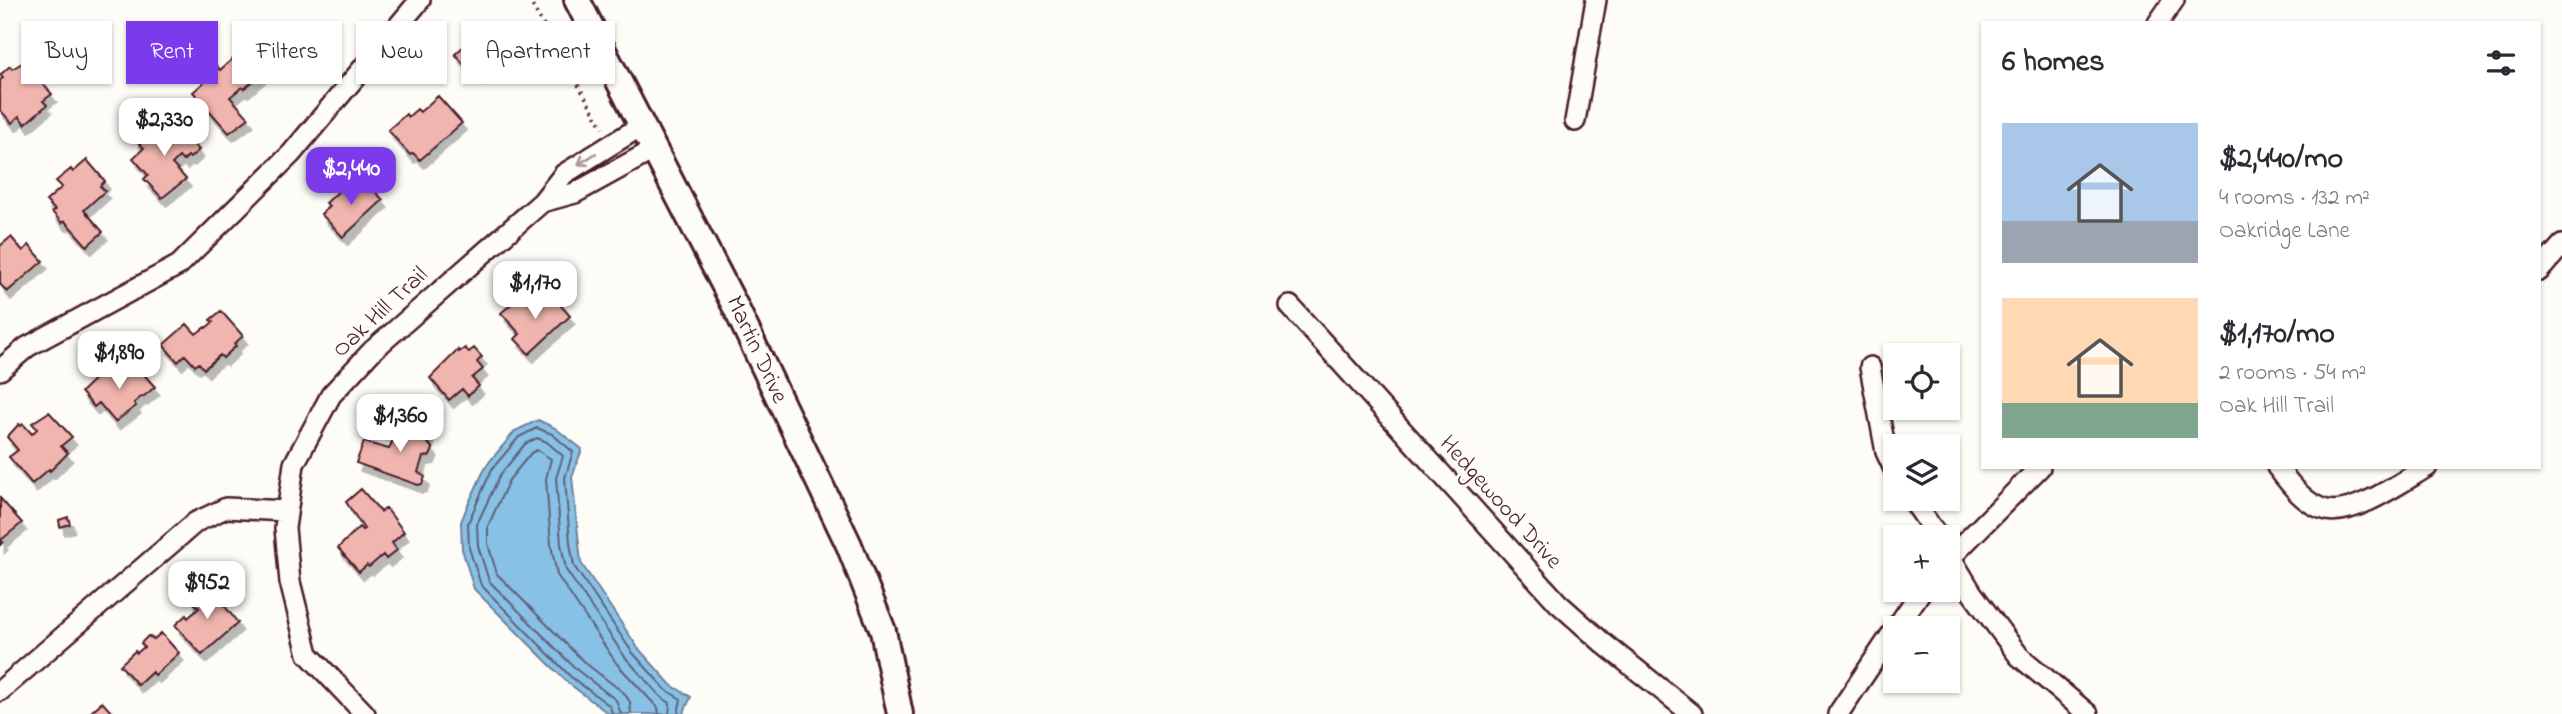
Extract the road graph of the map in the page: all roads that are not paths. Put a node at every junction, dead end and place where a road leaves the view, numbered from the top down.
1 (420, 0) edge
2 (577, 0) edge
3 (1597, 0) edge
4 (2174, 0) edge
5 (2159, 21) edge
6 (1574, 121) dead end
7 (641, 126) junction
8 (653, 150) junction
9 (542, 202) junction
10 (2562, 245) edge
11 (2541, 269) edge
12 (1290, 306) dead end
13 (1870, 367) dead end
14 (0, 370) edge
15 (1883, 436) edge
16 (2038, 469) edge
17 (2279, 469) edge
18 (2423, 469) edge
19 (287, 511) junction
20 (1960, 545) edge
21 (1960, 573) edge
22 (1883, 648) edge
23 (0, 691) edge
24 (365, 714) edge
25 (900, 714) edge
26 (1692, 714) edge
27 (1838, 714) edge
28 (2088, 714) edge

1 - 14 street
2 - 7 street, Martin Drive
3 - 6 street
4 - 5 street
7 - 8 street, Martin Drive
7 -> 9 street, Oak Hill Trail
8 - 9 street
8 - 25 street, Martin Drive
9 - 19 street, Oak Hill Trail
10 - 11 street
12 - 26 street, Hedgewood Drive
13 - 15 street
16 - 20 street
17 - 18 street
19 - 23 street
19 - 24 street, Oak Hill Trail
21 - 28 street
22 - 27 street

